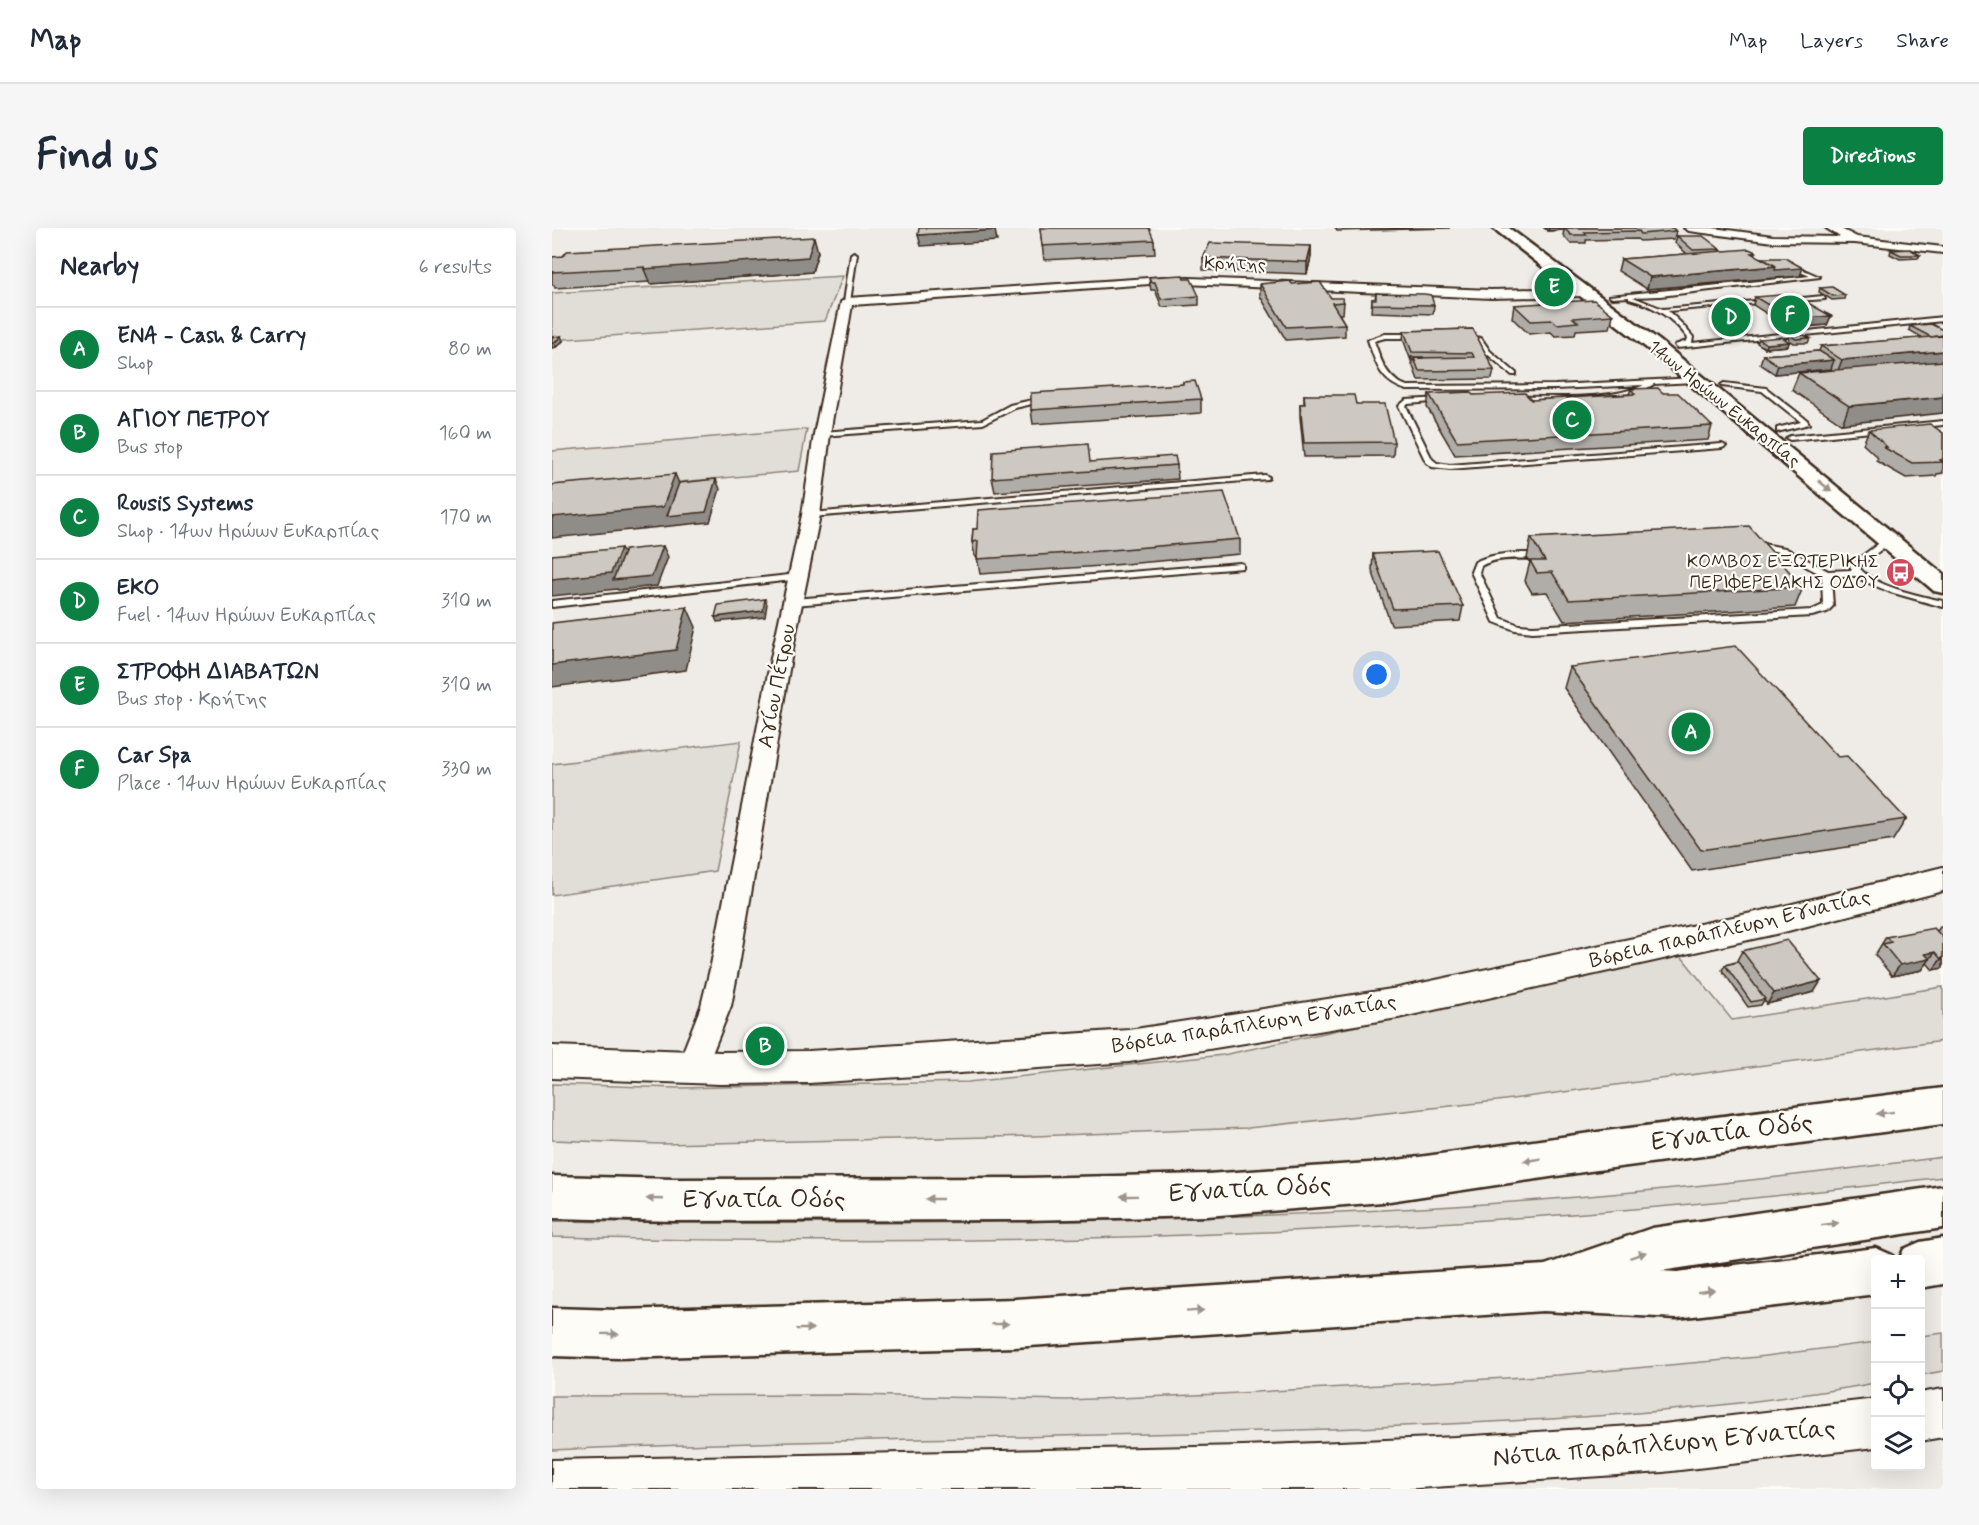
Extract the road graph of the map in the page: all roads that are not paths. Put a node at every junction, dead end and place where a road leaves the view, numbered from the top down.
1 (1500, 228) edge
2 (1516, 228) edge
3 (1689, 228) edge
4 (1831, 228) edge
5 (1855, 240) junction
6 (1943, 250) edge
7 (854, 254) dead end
8 (1790, 266) edge
9 (1585, 292) junction
10 (1612, 296) junction
11 (1823, 298) edge
12 (1781, 301) edge
13 (847, 302) junction
14 (1769, 302) edge
15 (1664, 310) junction
16 (1943, 319) edge
17 (1427, 336) edge
18 (1448, 336) edge
19 (1677, 346) junction
20 (1514, 374) dead end
21 (1696, 380) junction
22 (1651, 384) junction
23 (1724, 385) junction
24 (1058, 399) edge
25 (1506, 399) edge
26 (1451, 400) edge
27 (1943, 423) edge
28 (822, 434) junction
29 (1785, 434) junction
30 (1722, 446) dead end
31 (1264, 477) dead end
32 (811, 515) junction
33 (1888, 539) junction
34 (1734, 544) edge
35 (1547, 556) edge
36 (1943, 563) edge
37 (1240, 566) dead end
38 (1856, 573) junction
39 (1826, 574) junction
40 (798, 578) junction
41 (1943, 586) edge
42 (794, 602) junction
43 (552, 604) edge
44 (1943, 604) edge
45 (1943, 879) edge
46 (552, 1062) edge
47 (692, 1067) junction
48 (1943, 1106) edge
49 (552, 1197) edge
50 (1943, 1207) edge
51 (1943, 1261) edge
52 (1925, 1263) edge
53 (1871, 1271) edge
54 (1543, 1288) junction
55 (552, 1332) edge
56 (1943, 1413) edge
57 (1925, 1416) edge
58 (1871, 1423) edge
59 (552, 1485) edge
60 (632, 1487) edge

1 - 9 main road, 14ων Ηρώων Ευκαρπίας
2 - 10 main road, 14ων Ηρώων Ευκαρπίας
3 - 5 street
4 - 5 street
5 - 6 street
7 - 13 lane
8 - 10 lane
9 - 13 street, Κρήτης
9 - 21 main road, 14ων Ηρώων Ευκαρπίας
10 - 15 lane
10 - 19 main road, 14ων Ηρώων Ευκαρπίας
11 - 12 lane
13 - 28 street, Αγίου Πέτρου
14 - 15 lane
15 - 19 lane
16 - 19 lane
17 - 22 lane
18 - 20 lane
19 - 23 main road, 14ων Ηρώων Ευκαρπίας
21 - 22 lane
21 -> 33 main road, 14ων Ηρώων Ευκαρπίας
22 - 25 lane
23 - 29 main road, 14ων Ηρώων Ευκαρπίας
23 - 29 lane
24 - 28 lane
26 - 30 lane
27 - 29 lane
28 - 32 street, Αγίου Πέτρου
29 - 36 main road, 14ων Ηρώων Ευκαρπίας
31 - 32 lane
32 - 40 street, Αγίου Πέτρου
33 - 38 lane
33 - 41 main road, 14ων Ηρώων Ευκαρπίας
34 - 39 lane
35 - 39 lane
37 - 42 lane
38 - 39 lane
38 - 44 lane
40 - 42 street, Αγίου Πέτρου
40 - 43 lane
42 - 47 street, Αγίου Πέτρου
45 - 47 street, Βόρεια παράπλευρη Εγνατίας
46 - 47 street, Βόρεια παράπλευρη Εγνατίας
48 -> 49 main road, Εγνατία Οδός
54 -> 50 main road
51 - 52 main road
54 -> 53 main road
55 -> 54 main road
56 - 57 street
58 - 60 street, Νότια παράπλευρη Εγνατίας
59 - 60 street, Νότια παράπλευρη Εγνατίας

